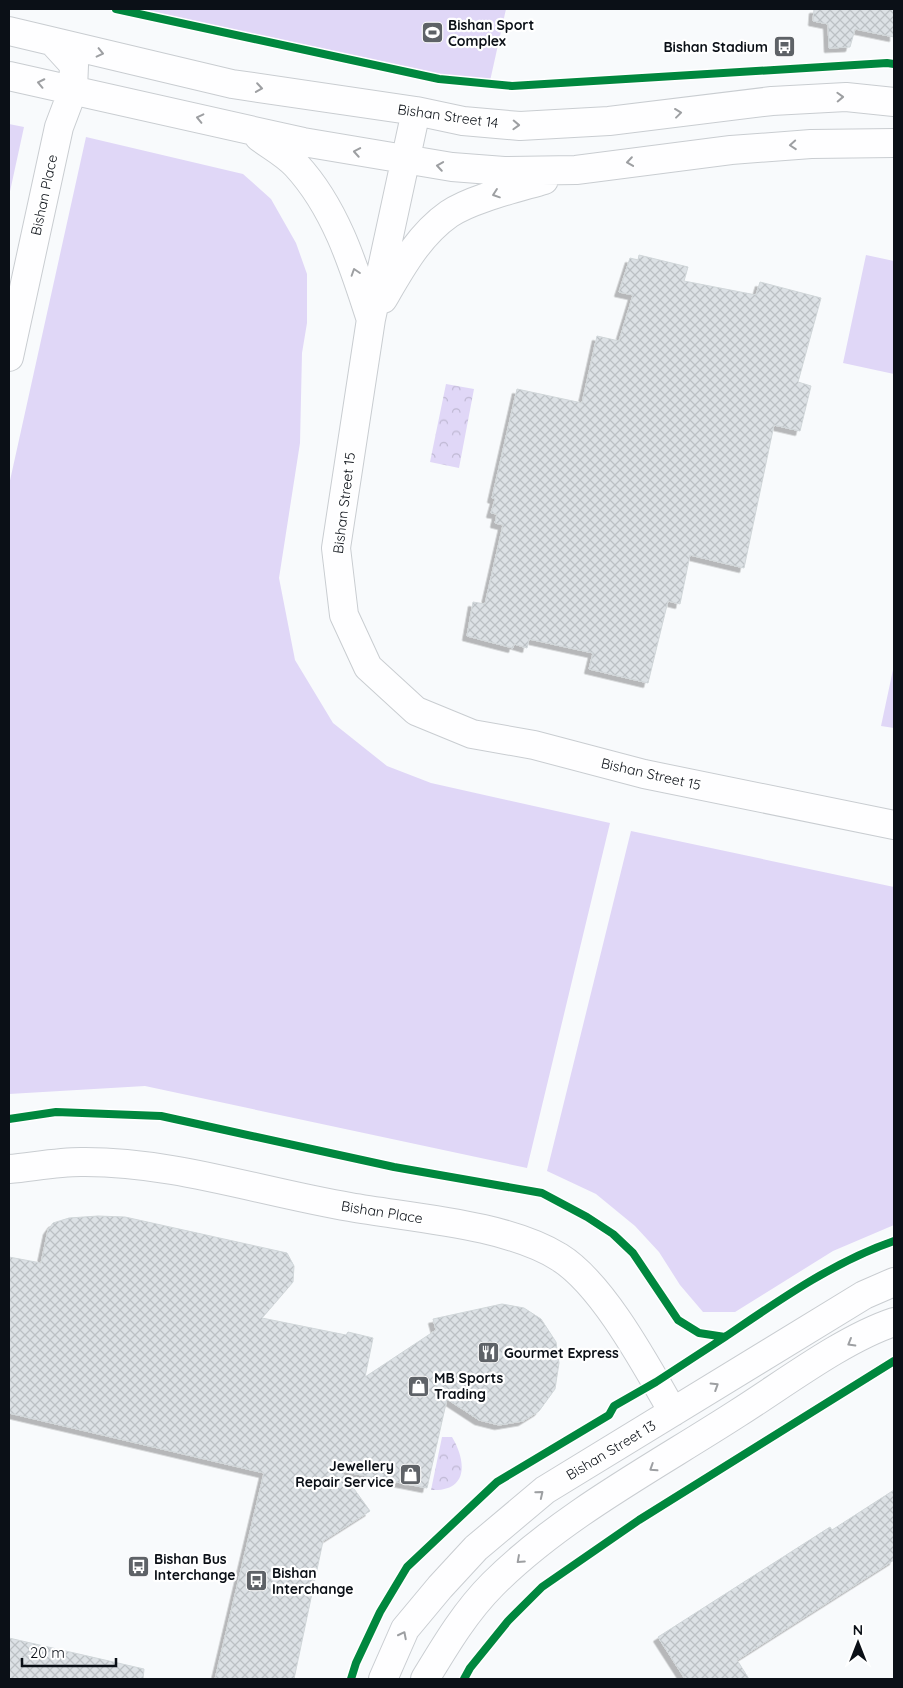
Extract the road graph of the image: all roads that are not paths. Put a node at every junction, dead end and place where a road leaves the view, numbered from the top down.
1 (9, 31) edge
2 (53, 42) junction
3 (9, 76) edge
4 (73, 90) junction
5 (894, 102) edge
6 (416, 111) junction
7 (247, 128) junction
8 (894, 143) edge
9 (405, 160) junction
10 (576, 170) junction
11 (371, 318) junction
12 (9, 357) edge
13 (894, 825) edge
14 (9, 1169) edge
15 (894, 1282) edge
16 (894, 1322) edge
17 (673, 1412) junction
18 (383, 1679) edge
19 (425, 1679) edge

1 - 2 street, Bishan Street 14
2 - 4 street, Bishan Place
2 -> 6 street, Bishan Street 14
4 -> 3 street
7 -> 4 street
4 - 12 street, Bishan Place
6 -> 5 street, Bishan Street 14
6 - 9 street, Bishan Street 15
9 -> 7 street
11 -> 7 street
8 -> 10 street
10 -> 9 street
9 - 11 street, Bishan Street 15
10 -> 11 street
11 - 13 street, Bishan Street 15
14 - 17 street, Bishan Place
17 -> 15 street, Bishan Street 13
16 -> 19 street
18 -> 17 street, Bishan Street 13

